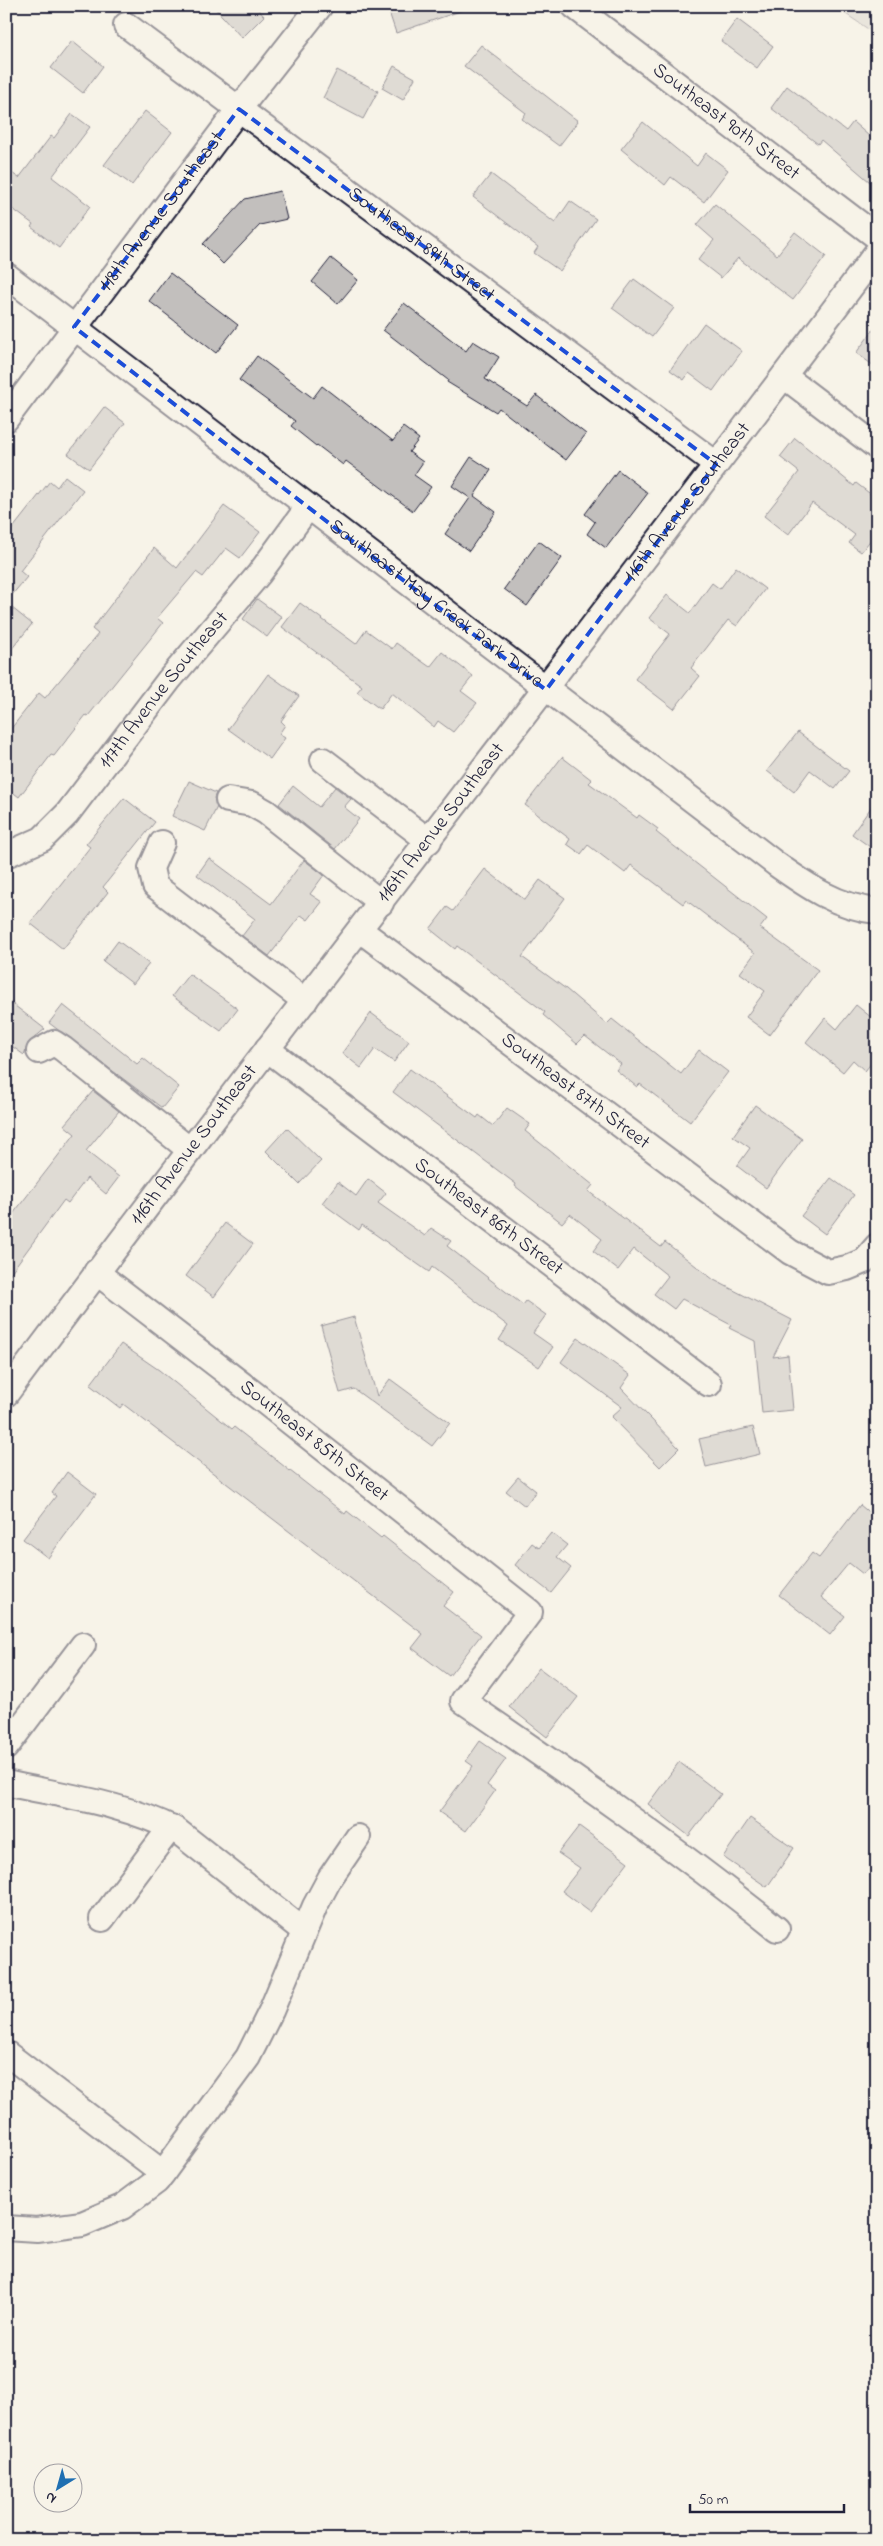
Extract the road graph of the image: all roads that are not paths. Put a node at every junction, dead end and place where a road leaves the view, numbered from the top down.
1 (320, 6) edge
2 (574, 6) edge
3 (126, 24) dead end
4 (240, 109) junction
5 (877, 237) edge
6 (877, 252) edge
7 (6, 275) edge
8 (74, 327) junction
9 (784, 376) junction
10 (6, 419) edge
11 (877, 447) edge
12 (716, 464) junction
13 (308, 507) junction
14 (546, 690) junction
15 (323, 760) dead end
16 (228, 800) dead end
17 (429, 841) junction
18 (162, 843) dead end
19 (6, 855) edge
20 (380, 903) junction
21 (877, 911) edge
22 (360, 930) junction
23 (305, 1001) junction
24 (267, 1049) junction
25 (39, 1051) dead end
26 (190, 1150) junction
27 (877, 1246) edge
28 (96, 1272) junction
29 (709, 1384) dead end
30 (6, 1394) edge
31 (83, 1645) dead end
32 (6, 1747) edge
33 (6, 1783) edge
34 (171, 1827) junction
35 (358, 1837) dead end
36 (102, 1919) dead end
37 (778, 1929) dead end
38 (304, 1931) junction
39 (6, 2054) edge
40 (163, 2173) junction
41 (6, 2228) edge

1 - 4 street, 118th Avenue Southeast
2 - 5 street, Southeast 90th Street
3 - 4 street, Southeast 89th Street
4 - 8 street, 118th Avenue Southeast
4 - 12 street, Southeast 89th Street
6 - 9 street, 116th Avenue Southeast
7 - 8 street, Southeast May Creek Park Drive
8 - 10 street, 118th Avenue Southeast
8 - 13 street, Southeast May Creek Park Drive
9 - 11 street
9 - 12 street, 116th Avenue Southeast
12 - 14 street, 116th Avenue Southeast
13 - 14 street, Southeast May Creek Park Drive
13 - 19 street, 117th Avenue Southeast
14 - 17 street, 116th Avenue Southeast
14 - 21 street, Southeast May Creek Park Drive
15 - 17 street
16 - 20 street
17 - 20 street, 116th Avenue Southeast
18 - 23 street
20 - 22 street, 116th Avenue Southeast
22 - 23 street, 116th Avenue Southeast
22 - 27 street, Southeast 87th Street
23 - 24 street, 116th Avenue Southeast
24 - 26 street, 116th Avenue Southeast
24 - 29 street, Southeast 86th Street
25 - 26 street
26 - 28 street, 116th Avenue Southeast
28 - 30 street, 116th Avenue Southeast
28 - 37 street, Southeast 85th Street
31 - 32 street
33 - 34 street
34 - 36 street
34 - 38 street
35 - 38 street
38 - 40 street
39 - 40 street
40 - 41 street

